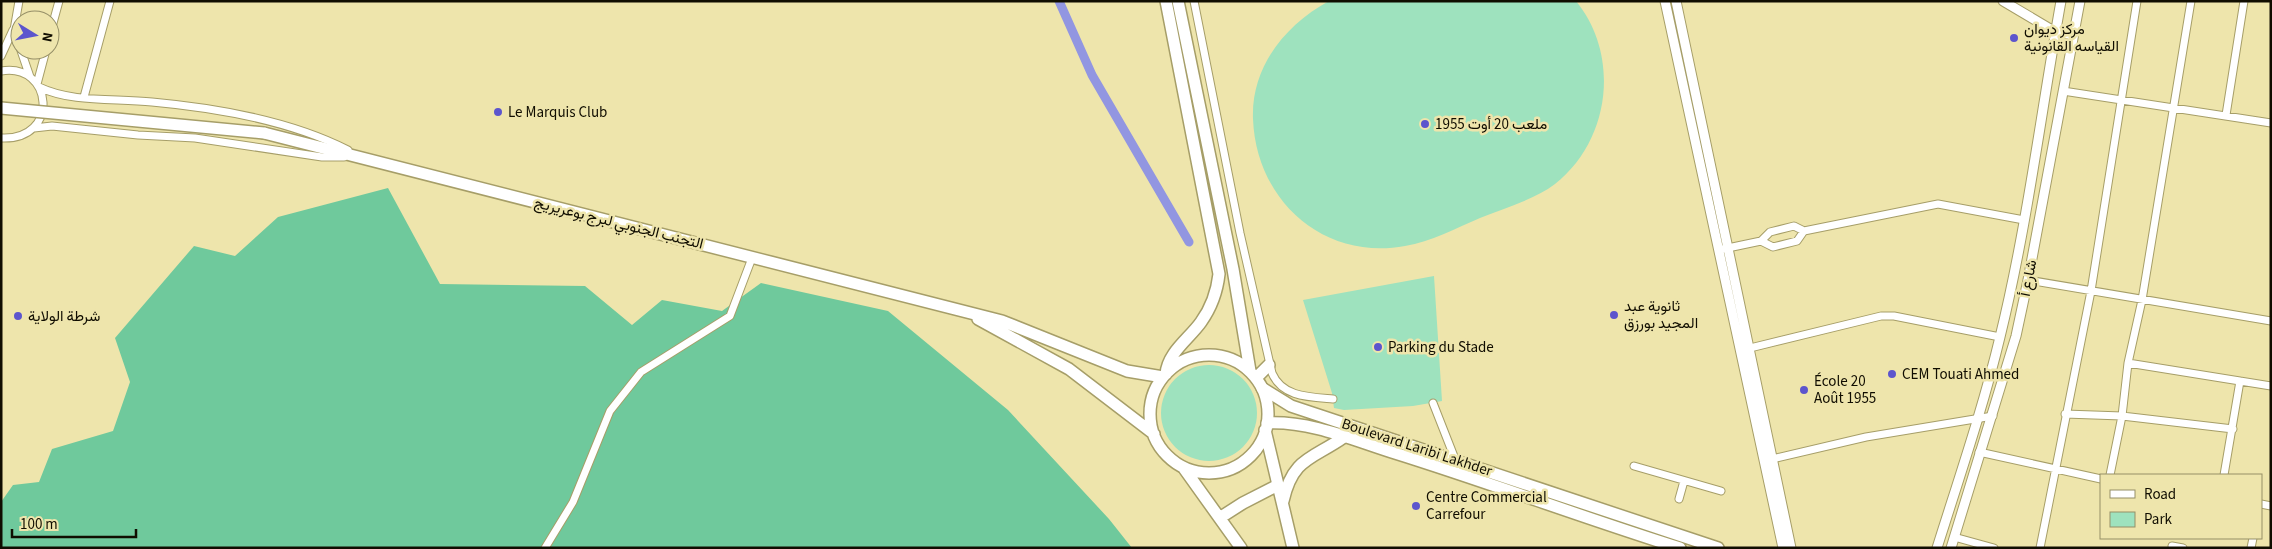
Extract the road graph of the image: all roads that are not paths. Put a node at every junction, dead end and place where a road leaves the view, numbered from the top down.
1 (110, 1) edge
2 (1166, 1) edge
3 (1178, 1) edge
4 (1194, 1) edge
5 (1665, 1) edge
6 (1676, 1) edge
7 (2003, 1) edge
8 (2061, 1) edge
9 (2080, 1) edge
10 (2137, 1) edge
11 (2191, 1) edge
12 (2244, 1) edge
13 (2056, 32) junction
14 (2073, 35) junction
15 (10, 38) edge
16 (1, 56) edge
17 (24, 60) edge
18 (44, 60) edge
19 (1, 72) edge
20 (30, 77) junction
21 (38, 85) junction
22 (2064, 91) junction
23 (84, 97) junction
24 (2122, 100) junction
25 (2175, 107) junction
26 (1, 108) edge
27 (2226, 115) junction
28 (2271, 123) edge
29 (34, 128) junction
30 (1, 138) edge
31 (362, 157) junction
32 (2024, 220) junction
33 (1804, 231) junction
34 (1762, 241) junction
35 (1724, 249) junction
36 (752, 258) junction
37 (2028, 280) junction
38 (2091, 291) junction
39 (2142, 300) junction
40 (973, 315) junction
41 (2271, 321) edge
42 (2000, 337) junction
43 (1745, 349) junction
44 (2128, 362) junction
45 (1269, 365) junction
46 (1164, 375) junction
47 (1256, 379) junction
48 (2240, 381) junction
49 (2271, 386) edge
50 (1332, 399) dead end
51 (1433, 402) dead end
52 (2066, 414) junction
53 (1993, 416) junction
54 (2122, 416) junction
55 (1977, 420) junction
56 (1266, 426) junction
57 (2233, 429) junction
58 (1154, 434) junction
59 (1344, 437) junction
60 (1979, 452) junction
61 (1455, 459) junction
62 (1769, 460) junction
63 (1634, 466) dead end
64 (1183, 467) junction
65 (2054, 470) junction
66 (1451, 471) junction
67 (2110, 474) edge
68 (2224, 474) edge
69 (2100, 479) edge
70 (1684, 481) junction
71 (1278, 485) junction
72 (1721, 491) dead end
73 (1679, 499) dead end
74 (1282, 503) junction
75 (1221, 517) junction
76 (1954, 537) junction
77 (1667, 546) edge
78 (2172, 547) edge
79 (545, 548) edge
80 (1241, 548) edge
81 (1293, 548) edge
82 (1680, 548) edge
83 (1718, 548) edge
84 (1784, 548) edge
85 (1791, 548) edge
86 (1937, 548) edge
87 (1951, 548) edge
88 (1994, 548) edge
89 (2040, 548) edge
90 (2183, 548) edge

1 - 23 street
2 - 46 main road
3 - 47 main road
4 - 45 street
5 - 35 street
6 - 35 street
7 - 13 street
8 - 13 street, شارع أ
9 - 14 street, شارع أ
10 - 24 street
11 - 25 street
12 - 27 street
13 - 14 street
13 - 32 street, شارع أ
14 - 22 street, شارع أ
15 - 16 street
17 - 20 street
18 - 21 street
19 - 20 street
20 - 21 street
21 - 23 street
21 - 29 street
22 - 24 street
22 - 37 street, شارع أ
23 - 31 street
24 - 25 street
24 - 38 street
25 - 27 street
25 - 39 street
26 - 31 main road, التجنب الجنوبي لبرج بوعريريج, bridge
27 - 28 street
29 - 30 street
29 - 31 street
31 - 36 main road, التجنب الجنوبي لبرج بوعريريج
32 - 33 street
32 - 42 street, شارع أ
33 - 34 street
33 - 34 street
34 - 35 street
35 - 43 street
36 - 40 main road, التجنب الجنوبي لبرج بوعريريج
36 - 79 street
37 - 38 street
37 - 53 street, شارع أ
38 - 39 street
38 - 52 street
39 - 41 street
39 - 44 street
40 - 46 main road, التجنب الجنوبي لبرج بوعريريج
40 - 58 main road, التجنب الجنوبي لبرج بوعريريج
42 - 43 street
42 - 55 street, شارع أ
43 - 62 street
44 - 48 street
44 - 54 street
45 - 47 main road
45 - 50 street
46 - 47 main road
46 - 58 main road
47 - 56 main road
47 - 61 main road, Boulevard Laribi Lakhder
48 - 49 street
48 - 57 street
51 - 61 street
52 - 54 street
52 - 65 street
53 - 55 street
53 - 60 street, شارع أ
54 - 57 street
54 - 67 street
55 - 62 street
55 - 86 street, شارع أ
56 - 59 main road, Boulevard Laribi Lakhder
56 - 64 main road
56 - 71 main road
57 - 68 street
58 - 64 main road
59 - 66 main road, Boulevard Laribi Lakhder
59 - 74 main road
60 - 65 street
60 - 76 street, شارع أ
61 - 66 main road
61 - 83 main road, Boulevard Laribi Lakhder
62 - 84 street
62 - 85 street
63 - 70 street
64 - 75 main road
65 - 69 street
65 - 89 street
66 - 77 main road, Boulevard Laribi Lakhder
70 - 72 street
70 - 73 street
71 - 74 main road
71 - 75 main road
74 - 81 main road
75 - 80 main road
76 - 87 street, شارع أ
76 - 88 street
77 - 82 main road, Boulevard Laribi Lakhder
78 - 90 street

